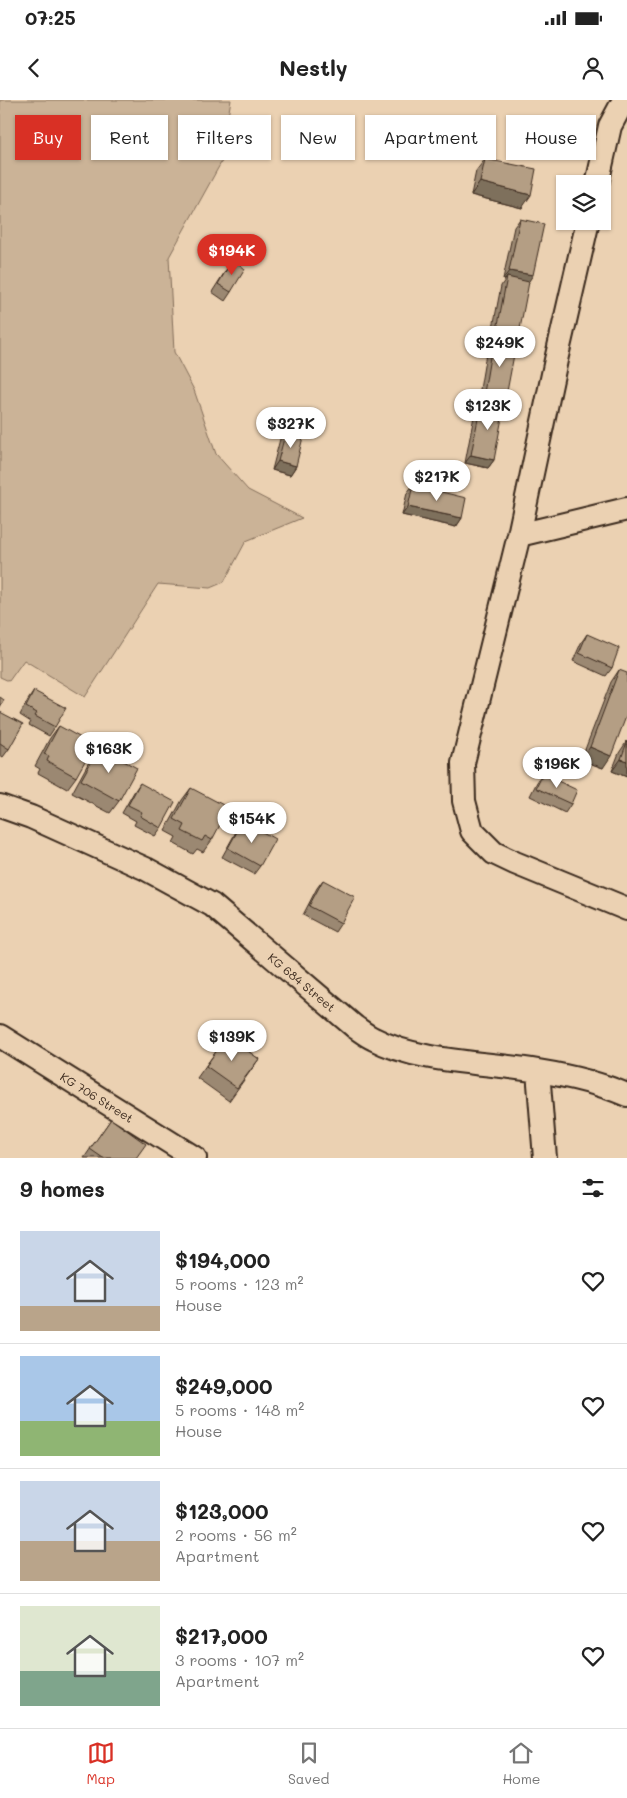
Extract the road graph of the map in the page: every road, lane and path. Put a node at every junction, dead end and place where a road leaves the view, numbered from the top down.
1 (624, 100) edge
2 (599, 175) edge
3 (586, 230) edge
4 (627, 509) edge
5 (520, 535) junction
6 (0, 806) edge
7 (627, 909) edge
8 (0, 1036) edge
9 (538, 1071) junction
10 (627, 1095) edge
11 (195, 1158) edge
12 (545, 1158) edge

1 - 2 street
3 - 5 street
4 - 5 street
5 - 7 street
6 - 9 street, KG 684 Street
8 - 11 street, KG 706 Street
9 - 10 street, KG 684 Street
9 - 12 street

